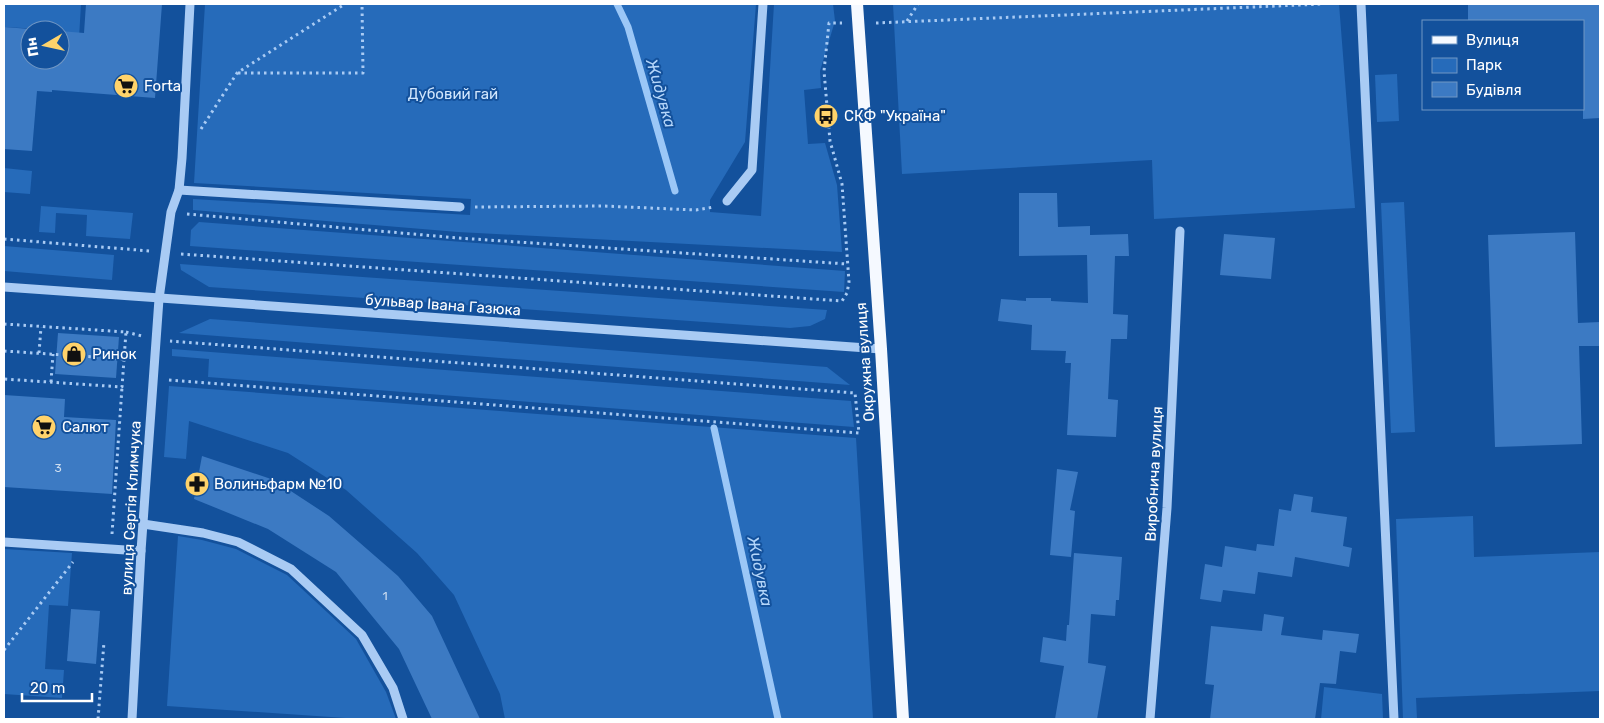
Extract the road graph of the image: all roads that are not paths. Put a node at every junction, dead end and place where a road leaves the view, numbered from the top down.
1 (190, 4) edge
2 (764, 4) edge
3 (857, 4) edge
4 (1361, 4) edge
5 (179, 190) junction
6 (727, 201) road end
7 (460, 207) road end
8 (1180, 231) dead end
9 (4, 287) edge
10 (159, 299) junction
11 (881, 348) junction
12 (143, 524) junction
13 (4, 542) edge
14 (141, 551) junction
15 (132, 719) edge
16 (404, 719) edge
17 (903, 719) edge
18 (1150, 719) edge
19 (1394, 719) edge

1 - 5 street, вулиця Сергія Климчука
2 - 6 street
3 - 11 main road, Окружна вулиця
4 - 19 street
5 - 7 street
5 - 10 street, вулиця Сергія Климчука
8 - 18 street, Виробнича вулиця
9 - 10 street, бульвар Івана Газюка
10 - 11 street, бульвар Івана Газюка
10 - 12 street, вулиця Сергія Климчука
11 - 17 main road, Окружна вулиця
12 - 14 street, вулиця Сергія Климчука
12 - 16 street
13 - 14 street
14 - 15 street, вулиця Сергія Климчука

